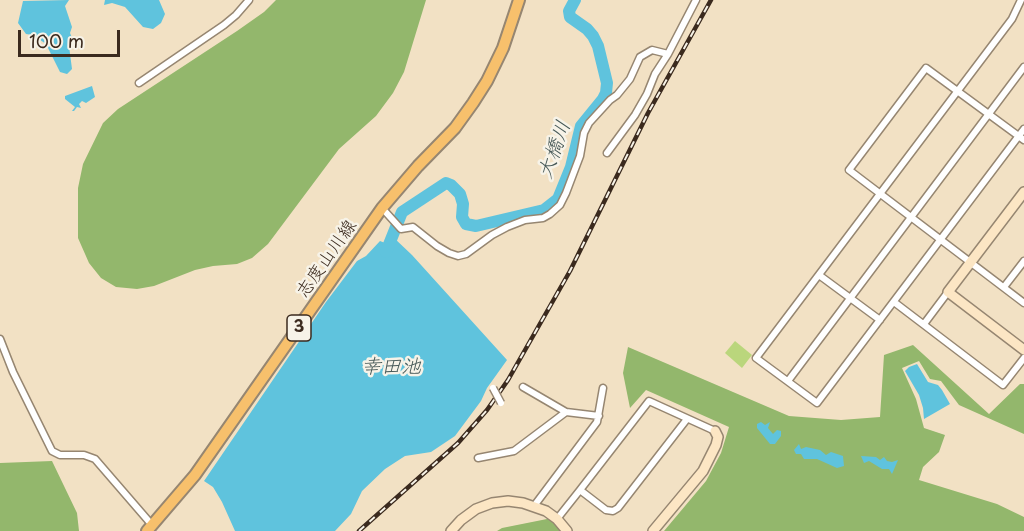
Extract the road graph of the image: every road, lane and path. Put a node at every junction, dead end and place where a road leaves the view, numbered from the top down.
1 (248, 0) edge
2 (519, 0) edge
3 (696, 0) edge
4 (1021, 0) edge
5 (668, 54) junction
6 (1024, 67) edge
7 (139, 83) dead end
8 (958, 90) junction
9 (989, 114) junction
10 (1024, 129) edge
11 (1021, 138) edge
12 (607, 153) dead end
13 (1024, 192) edge
14 (879, 194) junction
15 (382, 208) junction
16 (911, 218) junction
17 (941, 240) junction
18 (1024, 261) edge
19 (971, 262) junction
20 (819, 275) junction
21 (1004, 287) junction
22 (948, 292) junction
23 (850, 297) junction
24 (894, 302) junction
25 (1024, 303) edge
26 (880, 320) junction
27 (924, 324) junction
28 (0, 339) edge
29 (1024, 350) edge
30 (1024, 358) edge
31 (788, 381) junction
32 (524, 387) dead end
33 (493, 388) dead end
34 (603, 388) dead end
35 (501, 403) dead end
36 (566, 412) junction
37 (599, 416) junction
38 (687, 419) junction
39 (715, 431) joint
40 (478, 458) dead end
41 (580, 490) junction
42 (534, 506) junction
43 (557, 519) junction
44 (149, 528) edge
45 (450, 531) edge
46 (567, 531) edge
47 (653, 531) edge

1 - 7 street
2 - 15 main road, 志度山川線 / 3
3 - 5 street
4 - 8 street
5 - 12 street
5 - 15 street
6 - 9 street
8 - 9 street
8 - 14 street
8 - 14 street
9 - 11 street
9 - 16 street
10 - 11 street
11 - 17 street
13 - 19 street
14 - 16 street
14 - 20 street
15 - 44 main road, 志度山川線 / 3
16 - 17 street
16 - 23 street
17 - 19 street
17 - 24 street
18 - 21 street
19 - 21 street
19 - 22 street
20 - 23 street
20 - 31 street
21 - 25 street
22 - 27 street
22 - 29 street
23 - 26 street
23 - 31 street
24 - 26 street
24 - 27 street
26 - 31 street
27 - 30 street
28 - 44 street
32 - 36 street
33 - 35 street, bridge
34 - 37 street
36 - 37 street
36 - 40 street
37 - 42 street
38 - 39 street
38 - 41 street
38 - 41 street
39 - 47 street
41 - 43 street
42 - 43 street
42 - 45 street
43 - 46 street

